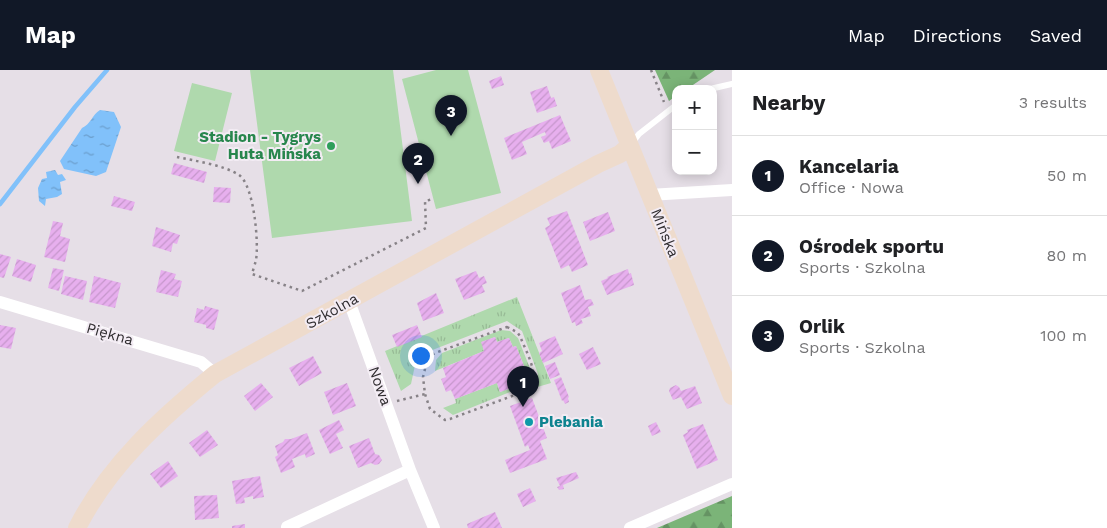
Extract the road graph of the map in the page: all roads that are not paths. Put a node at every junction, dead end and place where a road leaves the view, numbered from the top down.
1 (599, 70) edge
2 (732, 84) edge
3 (717, 87) edge
4 (672, 108) edge
5 (629, 146) junction
6 (732, 190) edge
7 (649, 195) junction
8 (349, 301) junction
9 (0, 302) edge
10 (215, 374) junction
11 (732, 396) edge
12 (410, 470) junction
13 (732, 484) edge
14 (287, 527) dead end
15 (77, 528) edge
16 (434, 528) edge
17 (630, 528) edge

1 - 5 street, Mińska
2 - 3 lane
4 - 5 lane
5 - 7 street, Mińska
5 - 8 street, Szkolna
6 - 7 street
7 - 11 street, Mińska
8 - 10 street, Szkolna
8 - 12 street, Nowa
9 - 10 street, Piękna
10 - 15 street, Szkolna
12 - 14 street
12 - 16 street, Nowa
13 - 17 street

